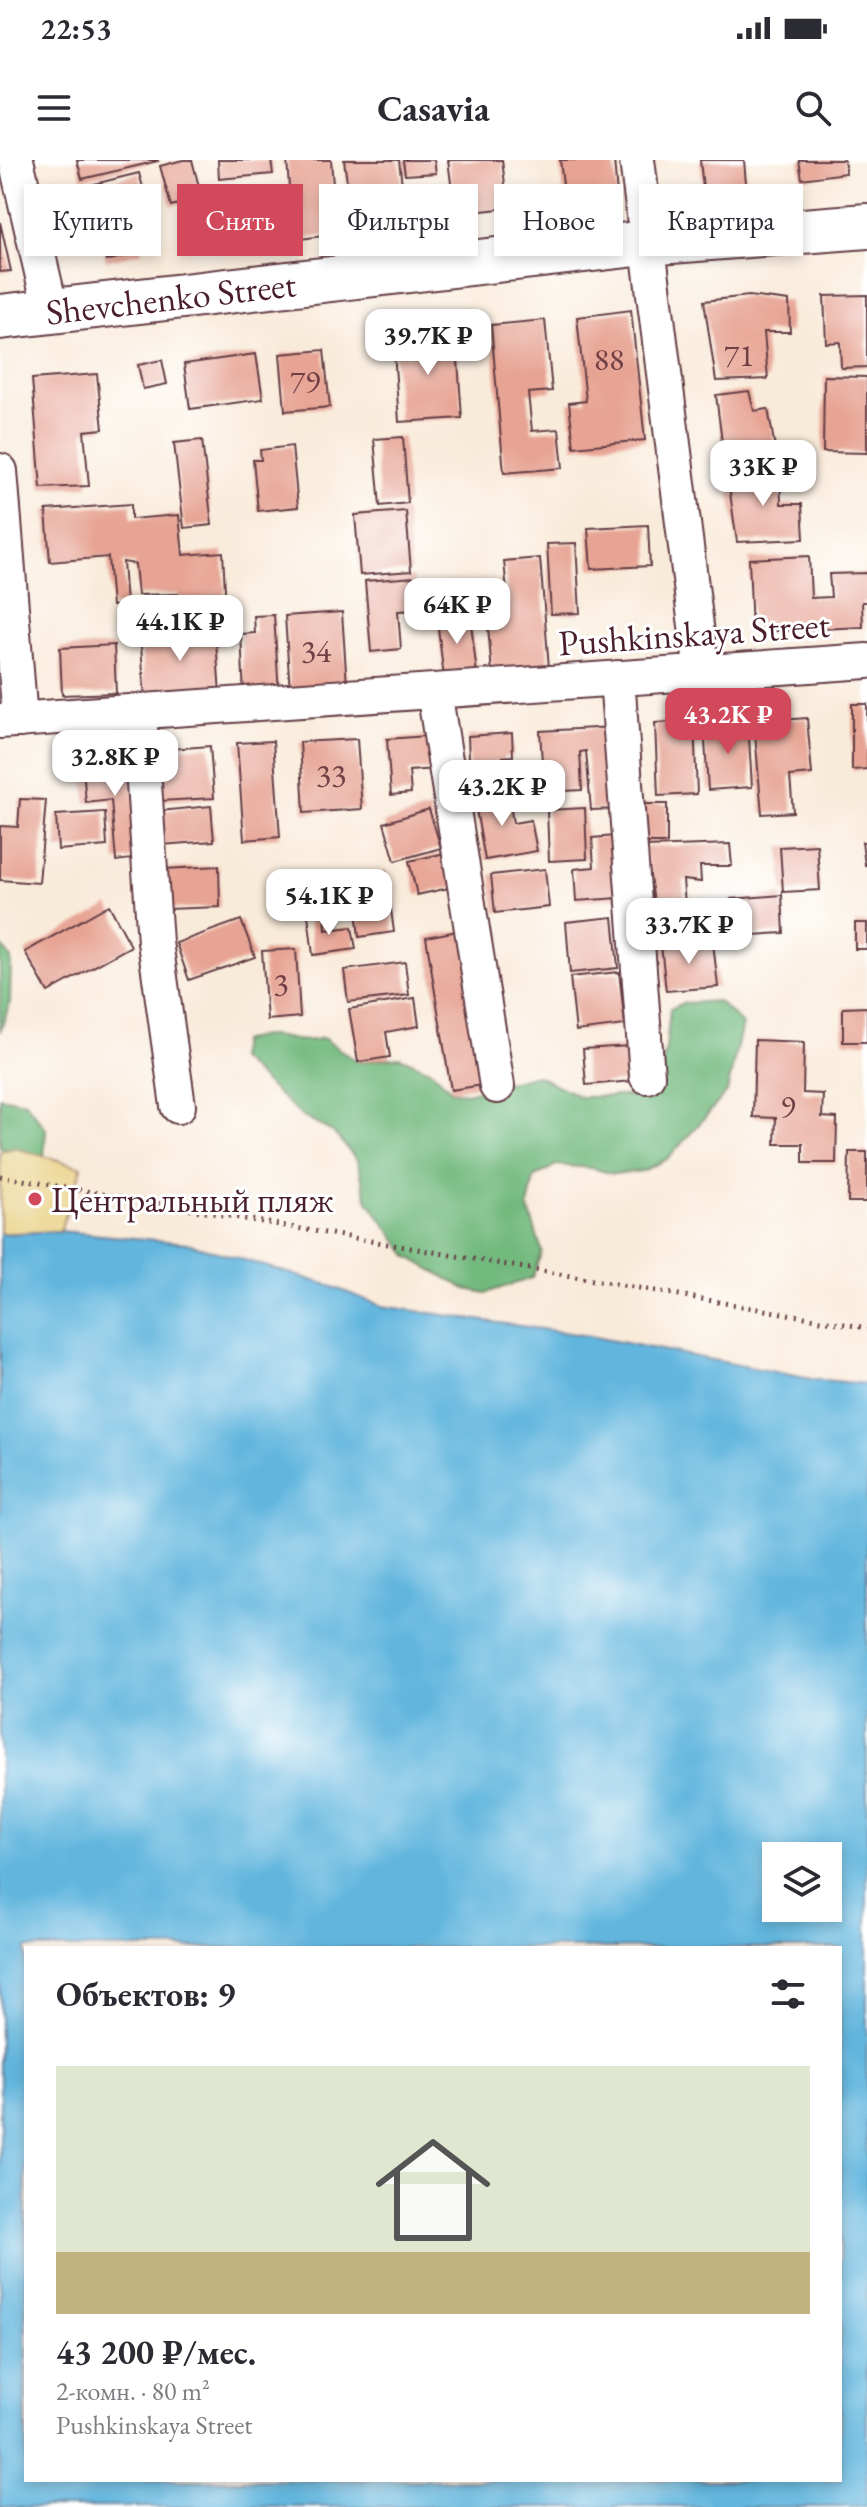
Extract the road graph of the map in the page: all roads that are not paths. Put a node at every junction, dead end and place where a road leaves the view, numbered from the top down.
1 (16, 160) edge
2 (637, 160) edge
3 (639, 184) edge
4 (867, 226) edge
5 (803, 231) edge
6 (639, 244) edge
7 (647, 256) edge
8 (51, 311) junction
9 (0, 317) edge
10 (0, 471) edge
11 (867, 661) edge
12 (702, 673) junction
13 (617, 678) junction
14 (434, 691) junction
15 (139, 712) junction
16 (10, 720) edge
17 (647, 1076) dead end
18 (497, 1086) dead end
19 (178, 1106) dead end

1 - 8 street
2 - 3 street
4 - 5 street, Shevchenko Street
6 - 8 street, Shevchenko Street
7 - 12 street
8 - 9 street, Shevchenko Street
10 - 16 street
11 - 12 street, Pushkinskaya Street
12 - 13 street, Pushkinskaya Street
13 - 14 street, Pushkinskaya Street
13 - 17 street
14 - 15 street, Pushkinskaya Street
14 - 18 street
15 - 16 street, Pushkinskaya Street
15 - 19 street

